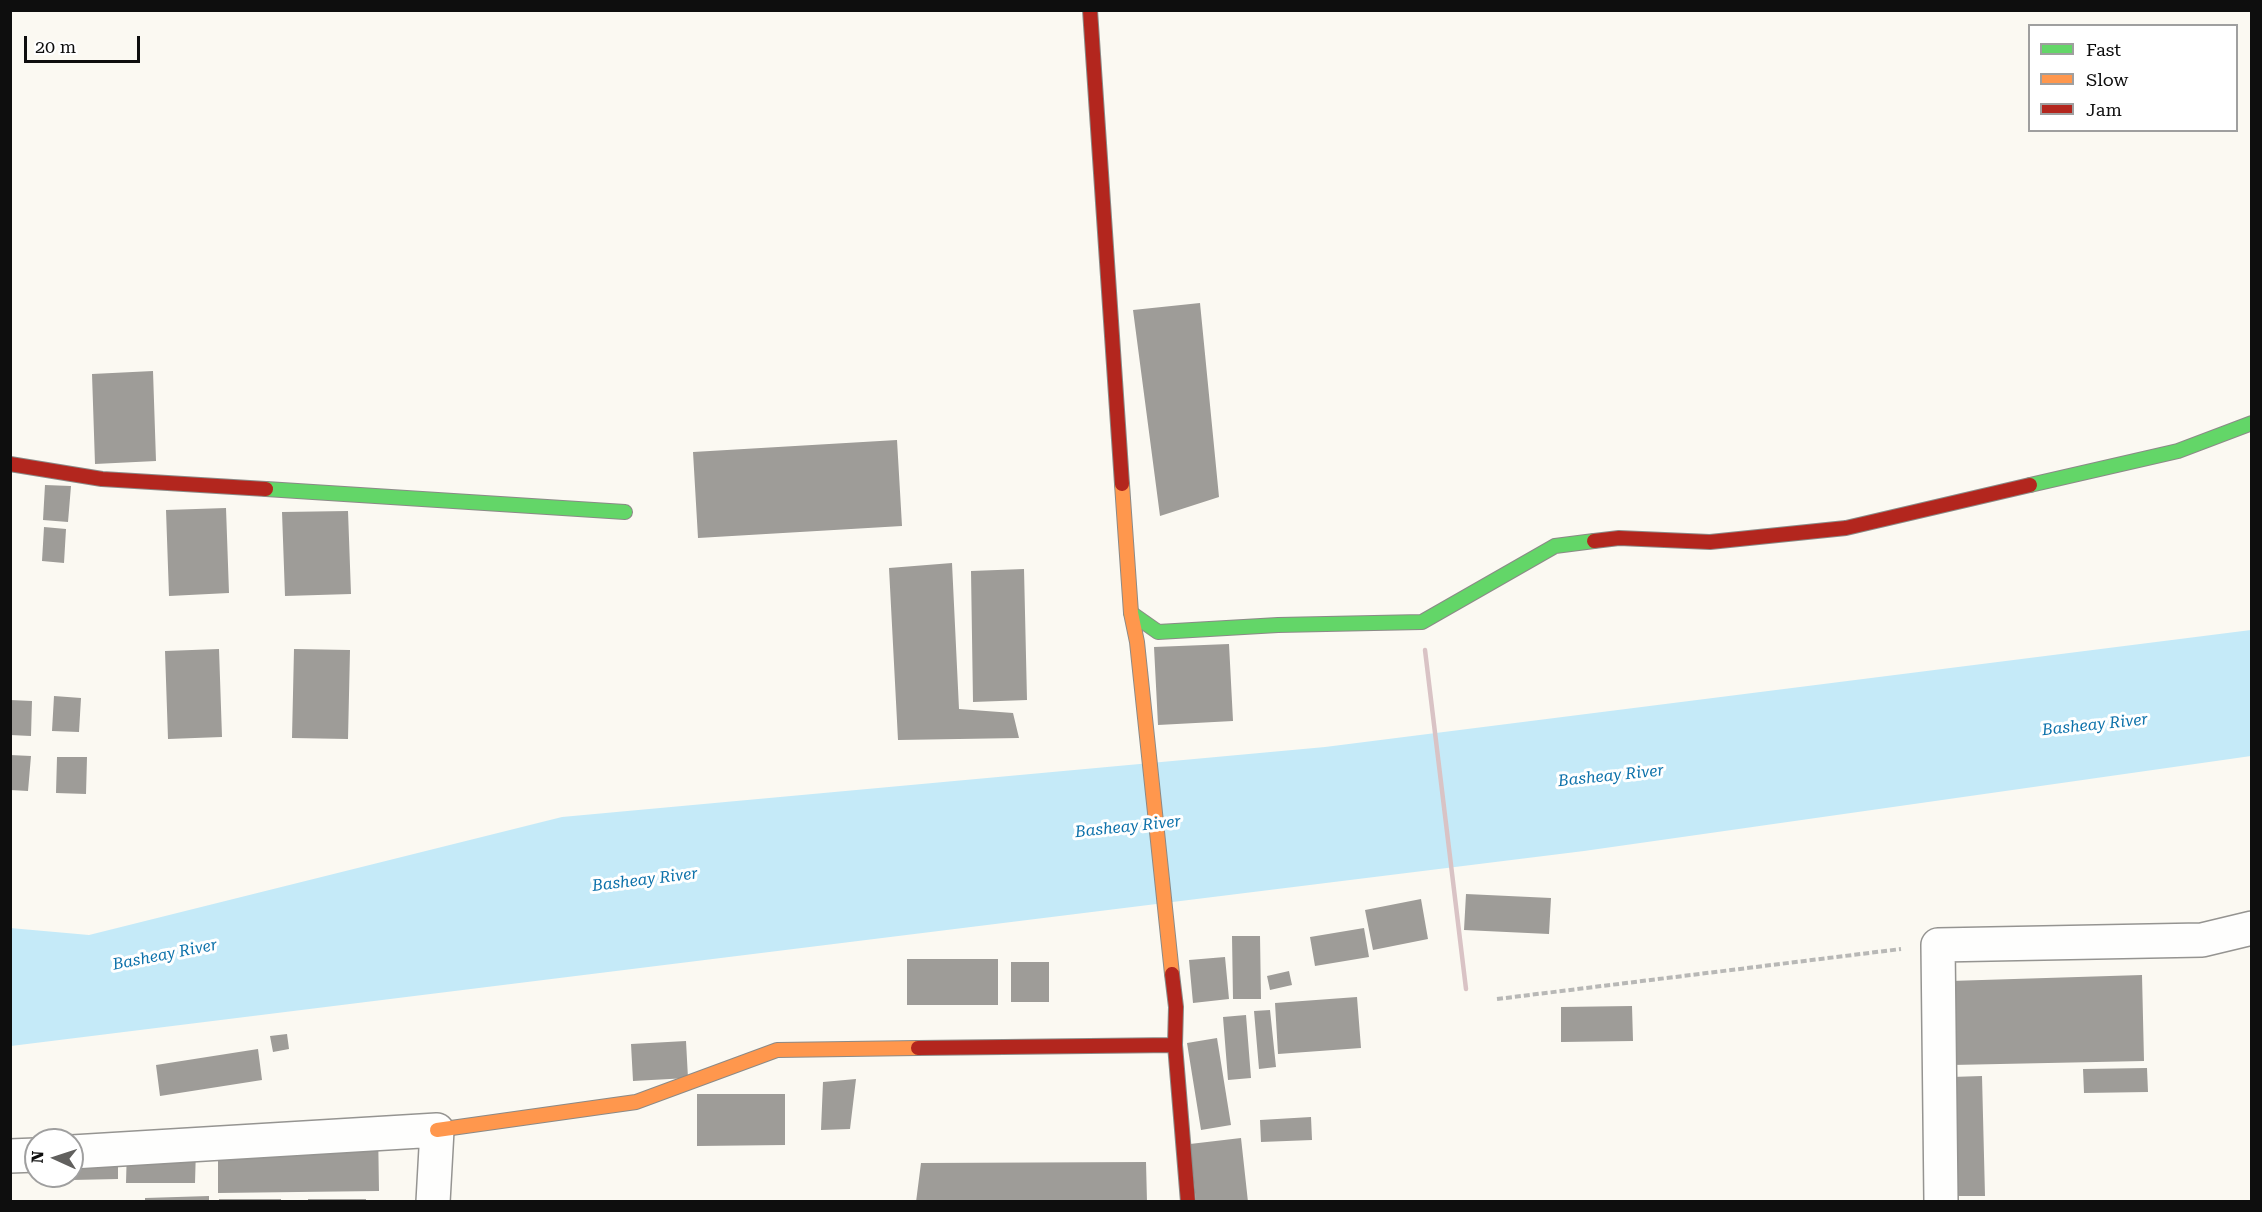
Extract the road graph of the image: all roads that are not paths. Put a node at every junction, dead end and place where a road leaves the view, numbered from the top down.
1 (1090, 10) edge
2 (2252, 423) edge
3 (10, 464) edge
4 (625, 512) dead end
5 (1131, 613) junction
6 (2252, 928) edge
7 (1175, 1044) junction
8 (437, 1130) junction
9 (84, 1151) edge
10 (433, 1202) edge
11 (1188, 1202) edge
12 (1941, 1202) edge

1 - 5 street
2 - 5 street
3 - 4 street
5 - 7 street
6 - 12 street
7 - 8 street
7 - 11 street
8 - 9 street
8 - 10 street

